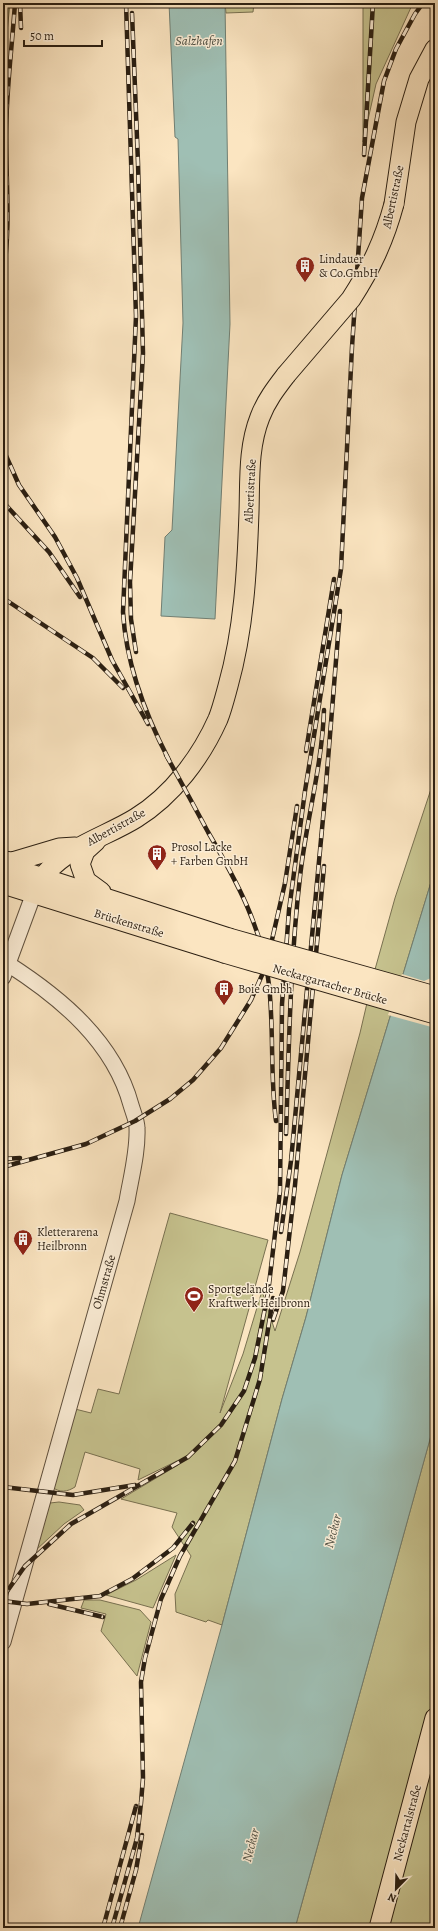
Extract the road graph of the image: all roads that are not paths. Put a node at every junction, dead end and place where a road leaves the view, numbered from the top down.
1 (435, 49) edge
2 (101, 836) junction
3 (81, 847) junction
4 (3, 861) edge
5 (3, 865) edge
6 (43, 876) junction
7 (3, 884) edge
8 (34, 893) junction
9 (110, 899) junction
10 (227, 945) junction
11 (6, 970) edge
12 (435, 996) edge
13 (435, 1014) edge
14 (3, 1642) edge
15 (435, 1718) edge
16 (379, 1928) edge

1 - 2 main road, Albertistraße, bridge
2 - 3 main road, Albertistraße
2 - 9 main road
3 - 4 main road
3 - 6 main road, Albertistraße
5 - 6 main road, Brückenstraße
6 - 8 main road, Albertistraße
6 - 9 main road, Brückenstraße
7 - 8 main road, Brückenstraße
8 - 10 main road, Brückenstraße
8 - 11 street
9 - 10 main road, Brückenstraße
10 - 12 main road, Neckargartacher Brücke, bridge
10 - 13 main road, Neckargartacher Brücke, bridge
11 - 14 street, Ohmstraße
15 - 16 main road, Neckartalstraße

